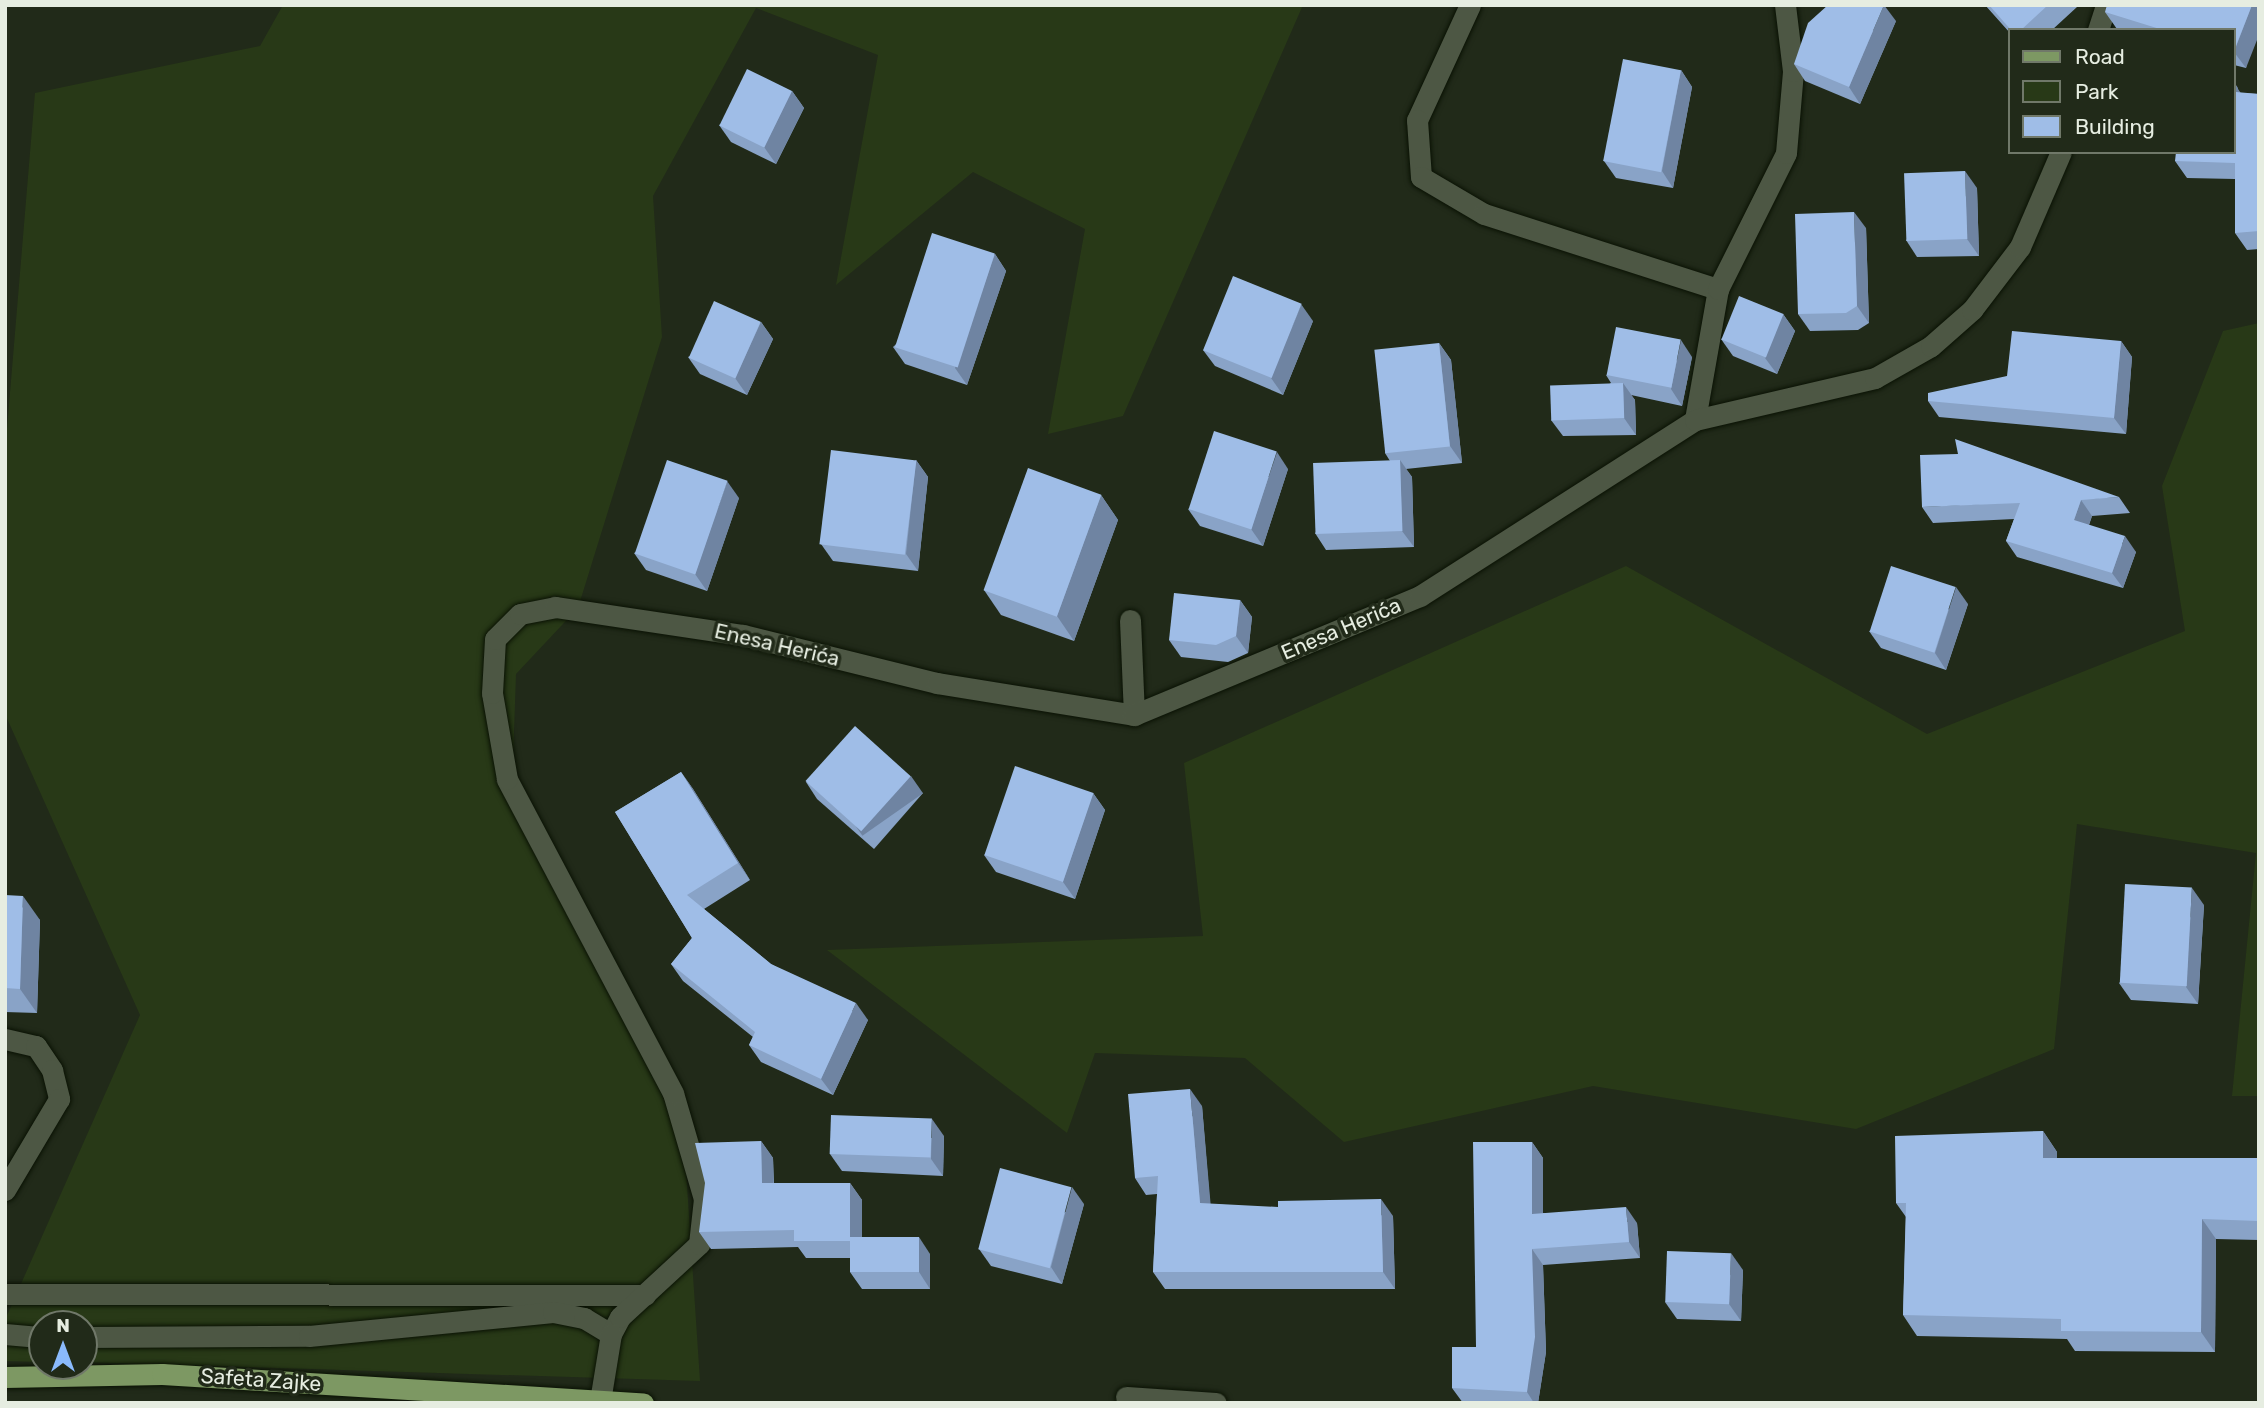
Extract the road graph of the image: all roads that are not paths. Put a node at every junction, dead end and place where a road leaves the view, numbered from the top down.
1 (1470, 5) edge
2 (1786, 5) edge
3 (2106, 5) edge
4 (2099, 28) edge
5 (2060, 154) edge
6 (1718, 289) junction
7 (1695, 420) junction
8 (1130, 620) dead end
9 (1134, 715) junction
10 (5, 1039) edge
11 (5, 1190) edge
12 (5, 1294) edge
13 (645, 1295) junction
14 (5, 1334) edge
15 (611, 1334) junction
16 (28, 1336) edge
17 (98, 1337) edge
18 (5, 1377) edge
19 (1126, 1397) dead end
20 (600, 1401) junction
21 (643, 1403) edge
22 (1216, 1403) edge

1 - 6 street
2 - 6 street
3 - 4 street
5 - 7 street, Enesa Herića
6 - 7 street
7 - 9 street, Enesa Herića
8 - 9 street
9 - 13 street, Enesa Herića
10 - 11 street
12 - 13 street
13 - 15 street, Enesa Herića
14 - 16 street
15 - 17 street
15 - 20 street
18 - 20 main road, Safeta Zajke
19 - 22 street
20 - 21 main road, Safeta Zajke

